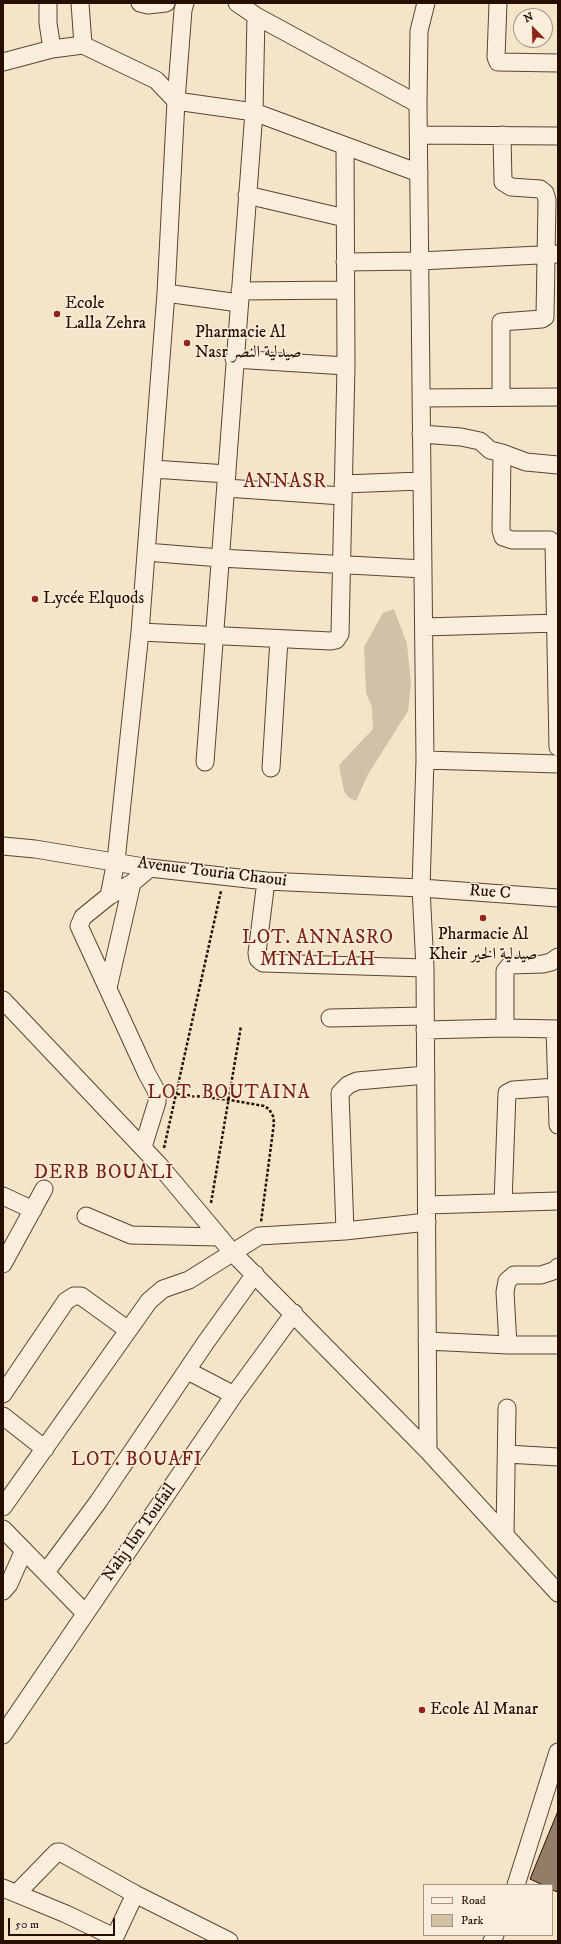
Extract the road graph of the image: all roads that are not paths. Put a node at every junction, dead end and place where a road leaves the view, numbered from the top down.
1 (48, 3) edge
2 (80, 3) edge
3 (140, 3) edge
4 (166, 3) edge
5 (185, 3) edge
6 (237, 3) edge
7 (426, 3) edge
8 (498, 3) edge
9 (256, 16) junction
10 (83, 45) junction
11 (52, 49) junction
12 (3, 62) edge
13 (558, 63) edge
14 (176, 101) junction
15 (418, 104) junction
16 (254, 112) junction
17 (419, 135) junction
18 (502, 136) junction
19 (558, 136) edge
20 (345, 147) junction
21 (419, 173) junction
22 (247, 195) junction
23 (345, 218) junction
24 (552, 254) edge
25 (420, 261) junction
26 (345, 262) junction
27 (345, 290) junction
28 (166, 293) junction
29 (240, 297) junction
30 (234, 359) junction
31 (346, 366) junction
32 (501, 397) junction
33 (558, 397) edge
34 (421, 398) junction
35 (421, 434) junction
36 (502, 454) junction
37 (558, 465) edge
38 (153, 469) junction
39 (226, 481) junction
40 (421, 481) junction
41 (343, 490) junction
42 (146, 552) junction
43 (220, 558) junction
44 (341, 565) junction
45 (423, 569) junction
46 (557, 623) edge
47 (424, 627) junction
48 (140, 632) junction
49 (214, 636) junction
50 (279, 639) junction
51 (558, 747) edge
52 (425, 760) junction
53 (205, 762) dead end
54 (558, 764) edge
55 (271, 768) dead end
56 (3, 846) edge
57 (116, 861) junction
58 (150, 868) junction
59 (266, 882) junction
60 (132, 884) junction
61 (421, 888) junction
62 (109, 896) junction
63 (558, 898) edge
64 (558, 957) edge
65 (425, 968) junction
66 (108, 988) junction
67 (3, 1000) edge
68 (330, 1018) dead end
69 (425, 1023) junction
70 (505, 1028) junction
71 (557, 1029) edge
72 (426, 1075) junction
73 (556, 1087) junction
74 (558, 1125) edge
75 (143, 1147) junction
76 (44, 1189) dead end
77 (3, 1196) edge
78 (558, 1201) edge
79 (503, 1203) junction
80 (427, 1205) junction
81 (33, 1210) junction
82 (86, 1216) dead end
83 (427, 1222) junction
84 (345, 1231) junction
85 (219, 1237) junction
86 (232, 1252) junction
87 (3, 1264) edge
88 (558, 1266) edge
89 (255, 1274) junction
90 (294, 1313) junction
91 (128, 1330) junction
92 (427, 1341) junction
93 (558, 1345) edge
94 (508, 1346) junction
95 (188, 1371) junction
96 (3, 1394) edge
97 (234, 1395) junction
98 (507, 1408) dead end
99 (3, 1416) edge
100 (45, 1449) junction
101 (428, 1451) junction
102 (508, 1454) junction
103 (558, 1457) edge
104 (3, 1507) edge
105 (3, 1529) edge
106 (505, 1535) junction
107 (24, 1550) junction
108 (46, 1572) junction
109 (3, 1591) edge
110 (558, 1593) edge
111 (85, 1613) junction
112 (3, 1735) edge
113 (558, 1752) edge
114 (516, 1884) edge
115 (10, 1890) edge
116 (135, 1894) junction
117 (113, 1939) edge
118 (229, 1941) edge

1 - 11 street
2 - 10 street
3 - 4 street
5 - 14 street
6 - 9 street
7 - 15 street
8 - 13 street
9 - 15 street
9 - 16 street
10 - 11 street
10 - 14 street
11 - 12 street
14 - 16 street
14 - 28 street
15 - 17 street
16 - 20 street
16 - 22 street
17 - 18 street
17 - 21 street
18 - 19 street
18 - 24 street
20 - 21 street
20 - 23 street
21 - 25 street
22 - 23 street
22 - 29 street
23 - 26 street
24 - 25 street
24 - 32 street
25 - 26 street
25 - 34 street
26 - 27 street
27 - 29 street
27 - 31 street
28 - 29 street
28 - 38 street
29 - 30 street
30 - 31 street
30 - 39 street
31 - 41 street
32 - 33 street
32 - 34 street
34 - 35 street
35 - 36 street
35 - 40 street
36 - 37 street
36 - 46 street
38 - 39 street
38 - 42 street
39 - 41 street
39 - 43 street
40 - 41 street
40 - 45 street
41 - 44 street
42 - 43 street
42 - 48 street
43 - 44 street
43 - 49 street
44 - 45 street
44 - 50 street
45 - 47 street
46 - 47 street
46 - 51 street
47 - 52 street
48 - 49 street
48 - 57 street
49 - 50 street
49 - 53 street
50 - 55 street
52 - 54 street
52 - 61 street
56 - 57 street, Avenue Touria Chaoui
57 - 58 street, Avenue Touria Chaoui
57 - 62 street
58 - 59 street, Avenue Touria Chaoui
58 - 60 street
59 - 61 street, Avenue Touria Chaoui
59 - 65 street
60 - 62 street
60 - 66 street
61 - 63 street, Rue C
61 - 65 street
62 - 66 street
64 - 70 street
65 - 69 street
66 - 75 street
67 - 75 street
68 - 69 street
69 - 70 street
69 - 72 street
70 - 71 street
71 - 73 street
72 - 80 street
72 - 84 street
73 - 74 street
73 - 79 street
75 - 85 street
76 - 81 street
77 - 81 street
78 - 79 street
79 - 80 street
80 - 83 street
81 - 87 street
82 - 85 street
83 - 84 street
83 - 92 street
84 - 86 street
85 - 86 street
86 - 89 street
86 - 91 street
88 - 94 street
89 - 90 street
89 - 95 street
90 - 97 street, Nahj Ibn Toufail
90 - 101 street
91 - 96 street
91 - 100 street
92 - 94 street
92 - 101 street
93 - 94 street
95 - 97 street
95 - 108 street
97 - 111 street, Nahj Ibn Toufail
98 - 102 street
99 - 100 street
100 - 104 street
101 - 106 street
102 - 103 street
102 - 106 street
105 - 107 street
106 - 110 street
107 - 108 street
107 - 109 street
108 - 111 street
111 - 112 street, Nahj Ibn Toufail
113 - 114 street
115 - 116 street
115 - 117 street
116 - 117 street
116 - 118 street

